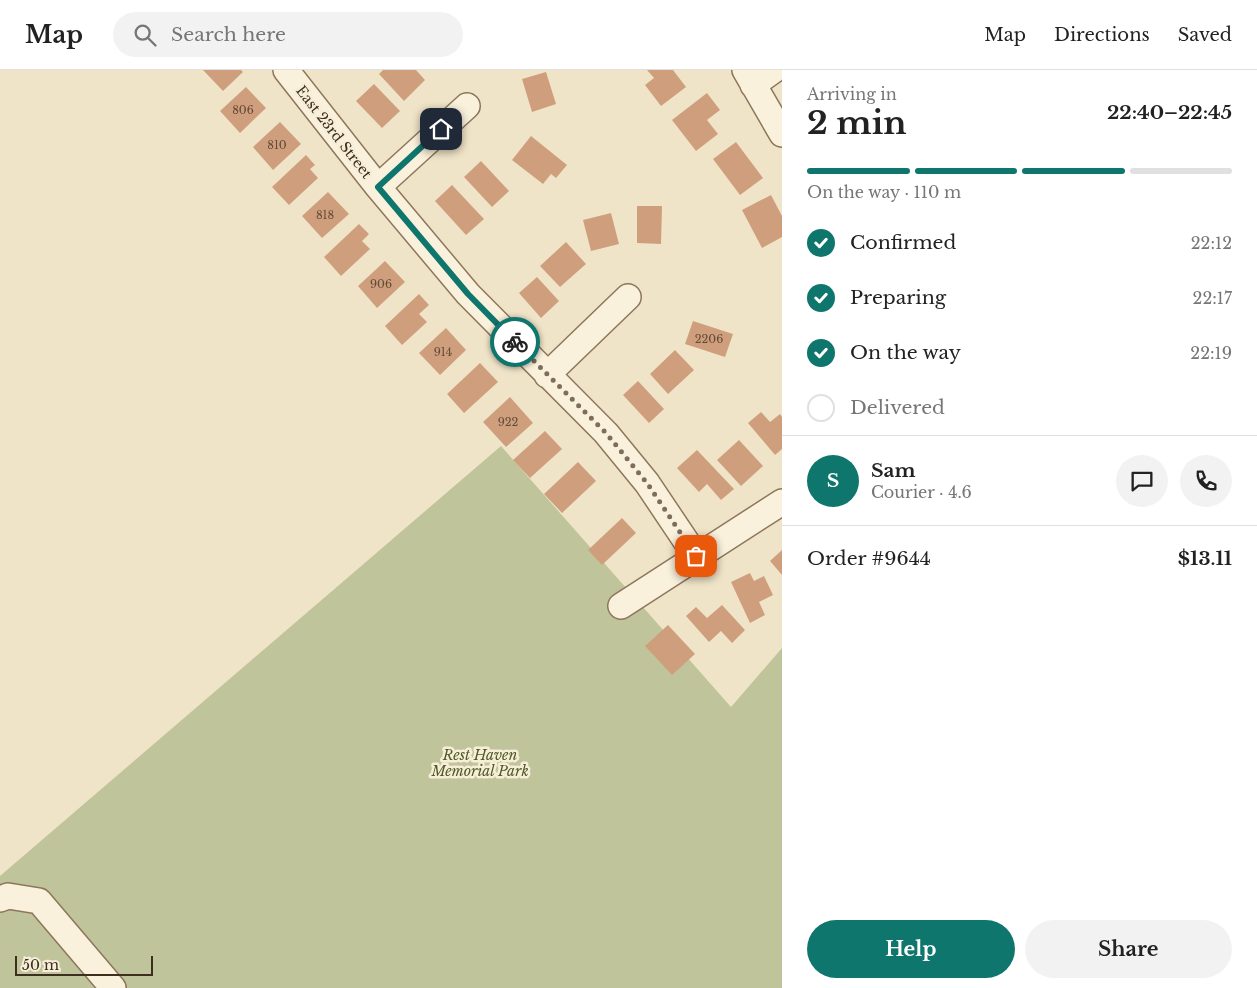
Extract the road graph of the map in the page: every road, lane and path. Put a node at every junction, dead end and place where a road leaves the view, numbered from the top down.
1 (286, 70) edge
2 (774, 70) edge
3 (749, 77) edge
4 (467, 106) dead end
5 (782, 134) edge
6 (378, 187) junction
7 (628, 297) dead end
8 (547, 375) junction
9 (782, 502) edge
10 (696, 556) junction
11 (622, 606) dead end
12 (0, 898) edge
13 (113, 988) edge

1 - 6 street, East 23rd Street
2 - 3 street
3 - 5 street
4 - 6 street
6 - 8 street, East 23rd Street
7 - 8 street
8 - 10 street, East 23rd Street
9 - 10 street
10 - 11 street
12 - 13 street

